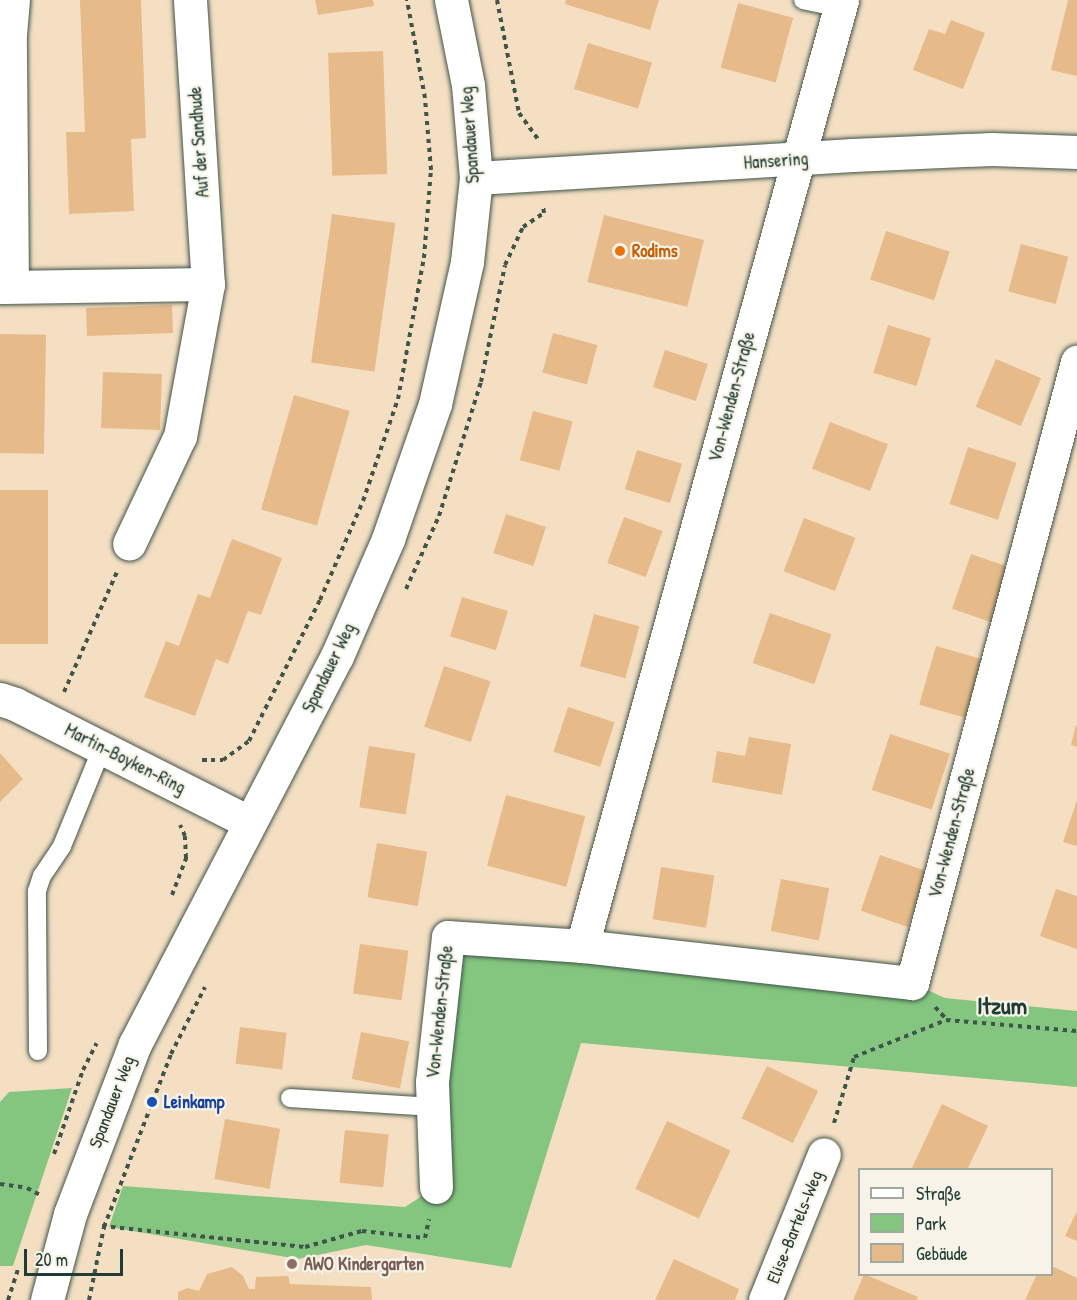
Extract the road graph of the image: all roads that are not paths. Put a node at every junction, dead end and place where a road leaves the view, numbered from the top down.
1 (13, 0) edge
2 (190, 0) edge
3 (451, 0) edge
4 (803, 0) edge
5 (841, 4) edge
6 (5, 34) edge
7 (1077, 152) edge
8 (797, 160) junction
9 (476, 178) junction
10 (208, 284) junction
11 (6, 286) edge
12 (1077, 362) edge
13 (129, 544) road end
14 (0, 699) edge
15 (102, 748) junction
16 (249, 822) junction
17 (582, 946) junction
18 (38, 1051) dead end
19 (290, 1098) dead end
20 (433, 1107) junction
21 (824, 1154) road end
22 (436, 1187) road end
23 (46, 1300) edge
24 (765, 1300) edge

1 - 6 street
2 - 10 street, Auf der Sandhude
3 - 9 street, Spandauer Weg
4 - 5 lane
5 - 8 street, Von-Wenden-Straße
6 - 11 street
7 - 8 street, Hansering
8 - 9 street, Hansering
8 - 17 street, Von-Wenden-Straße
9 - 16 street, Spandauer Weg
10 - 11 street
10 - 13 street, Auf der Sandhude
12 - 17 street, Von-Wenden-Straße
14 - 15 street, Martin-Boyken-Ring
15 - 16 street, Martin-Boyken-Ring
15 - 18 lane
16 - 23 street, Spandauer Weg
17 - 20 street, Von-Wenden-Straße
19 - 20 lane
20 - 22 street, Von-Wenden-Straße
21 - 24 street, Elise-Bartels-Weg

